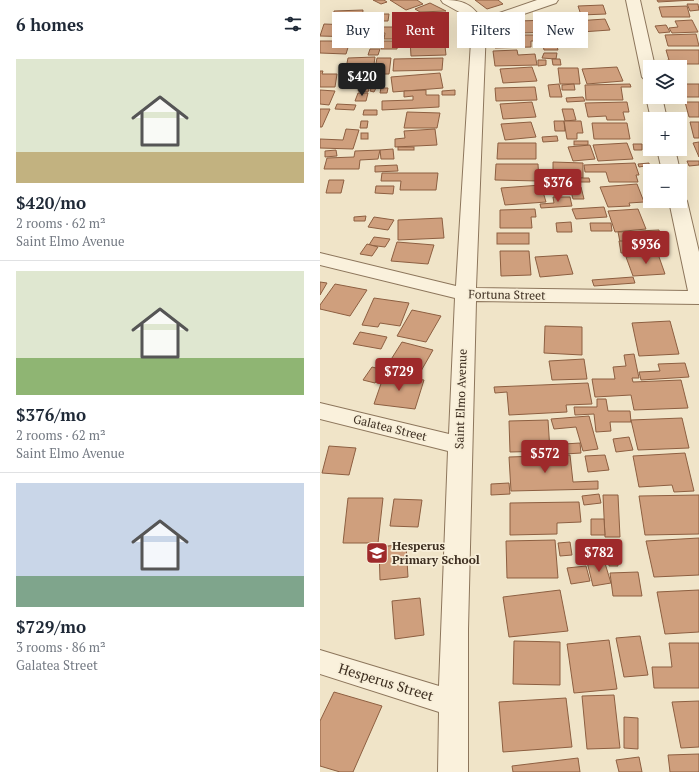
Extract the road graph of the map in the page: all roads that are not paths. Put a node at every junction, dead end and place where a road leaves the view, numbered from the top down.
1 (448, 0) edge
2 (551, 0) edge
3 (633, 0) edge
4 (467, 12) edge
5 (518, 12) edge
6 (478, 48) edge
7 (646, 60) edge
8 (680, 208) edge
9 (320, 259) edge
10 (465, 294) junction
11 (699, 295) edge
12 (699, 298) edge
13 (320, 411) edge
14 (459, 445) junction
15 (320, 662) edge
16 (452, 703) junction
17 (453, 772) edge

1 - 4 street
2 - 5 street
3 - 7 street
6 - 10 street, Saint Elmo Avenue
8 - 11 street
9 - 10 street, Fortuna Street
10 - 12 street, Fortuna Street
10 - 14 street, Saint Elmo Avenue
13 - 14 street, Galatea Street
14 - 16 street, Saint Elmo Avenue
15 - 16 street, Hesperus Street
16 - 17 street, Saint Elmo Avenue

